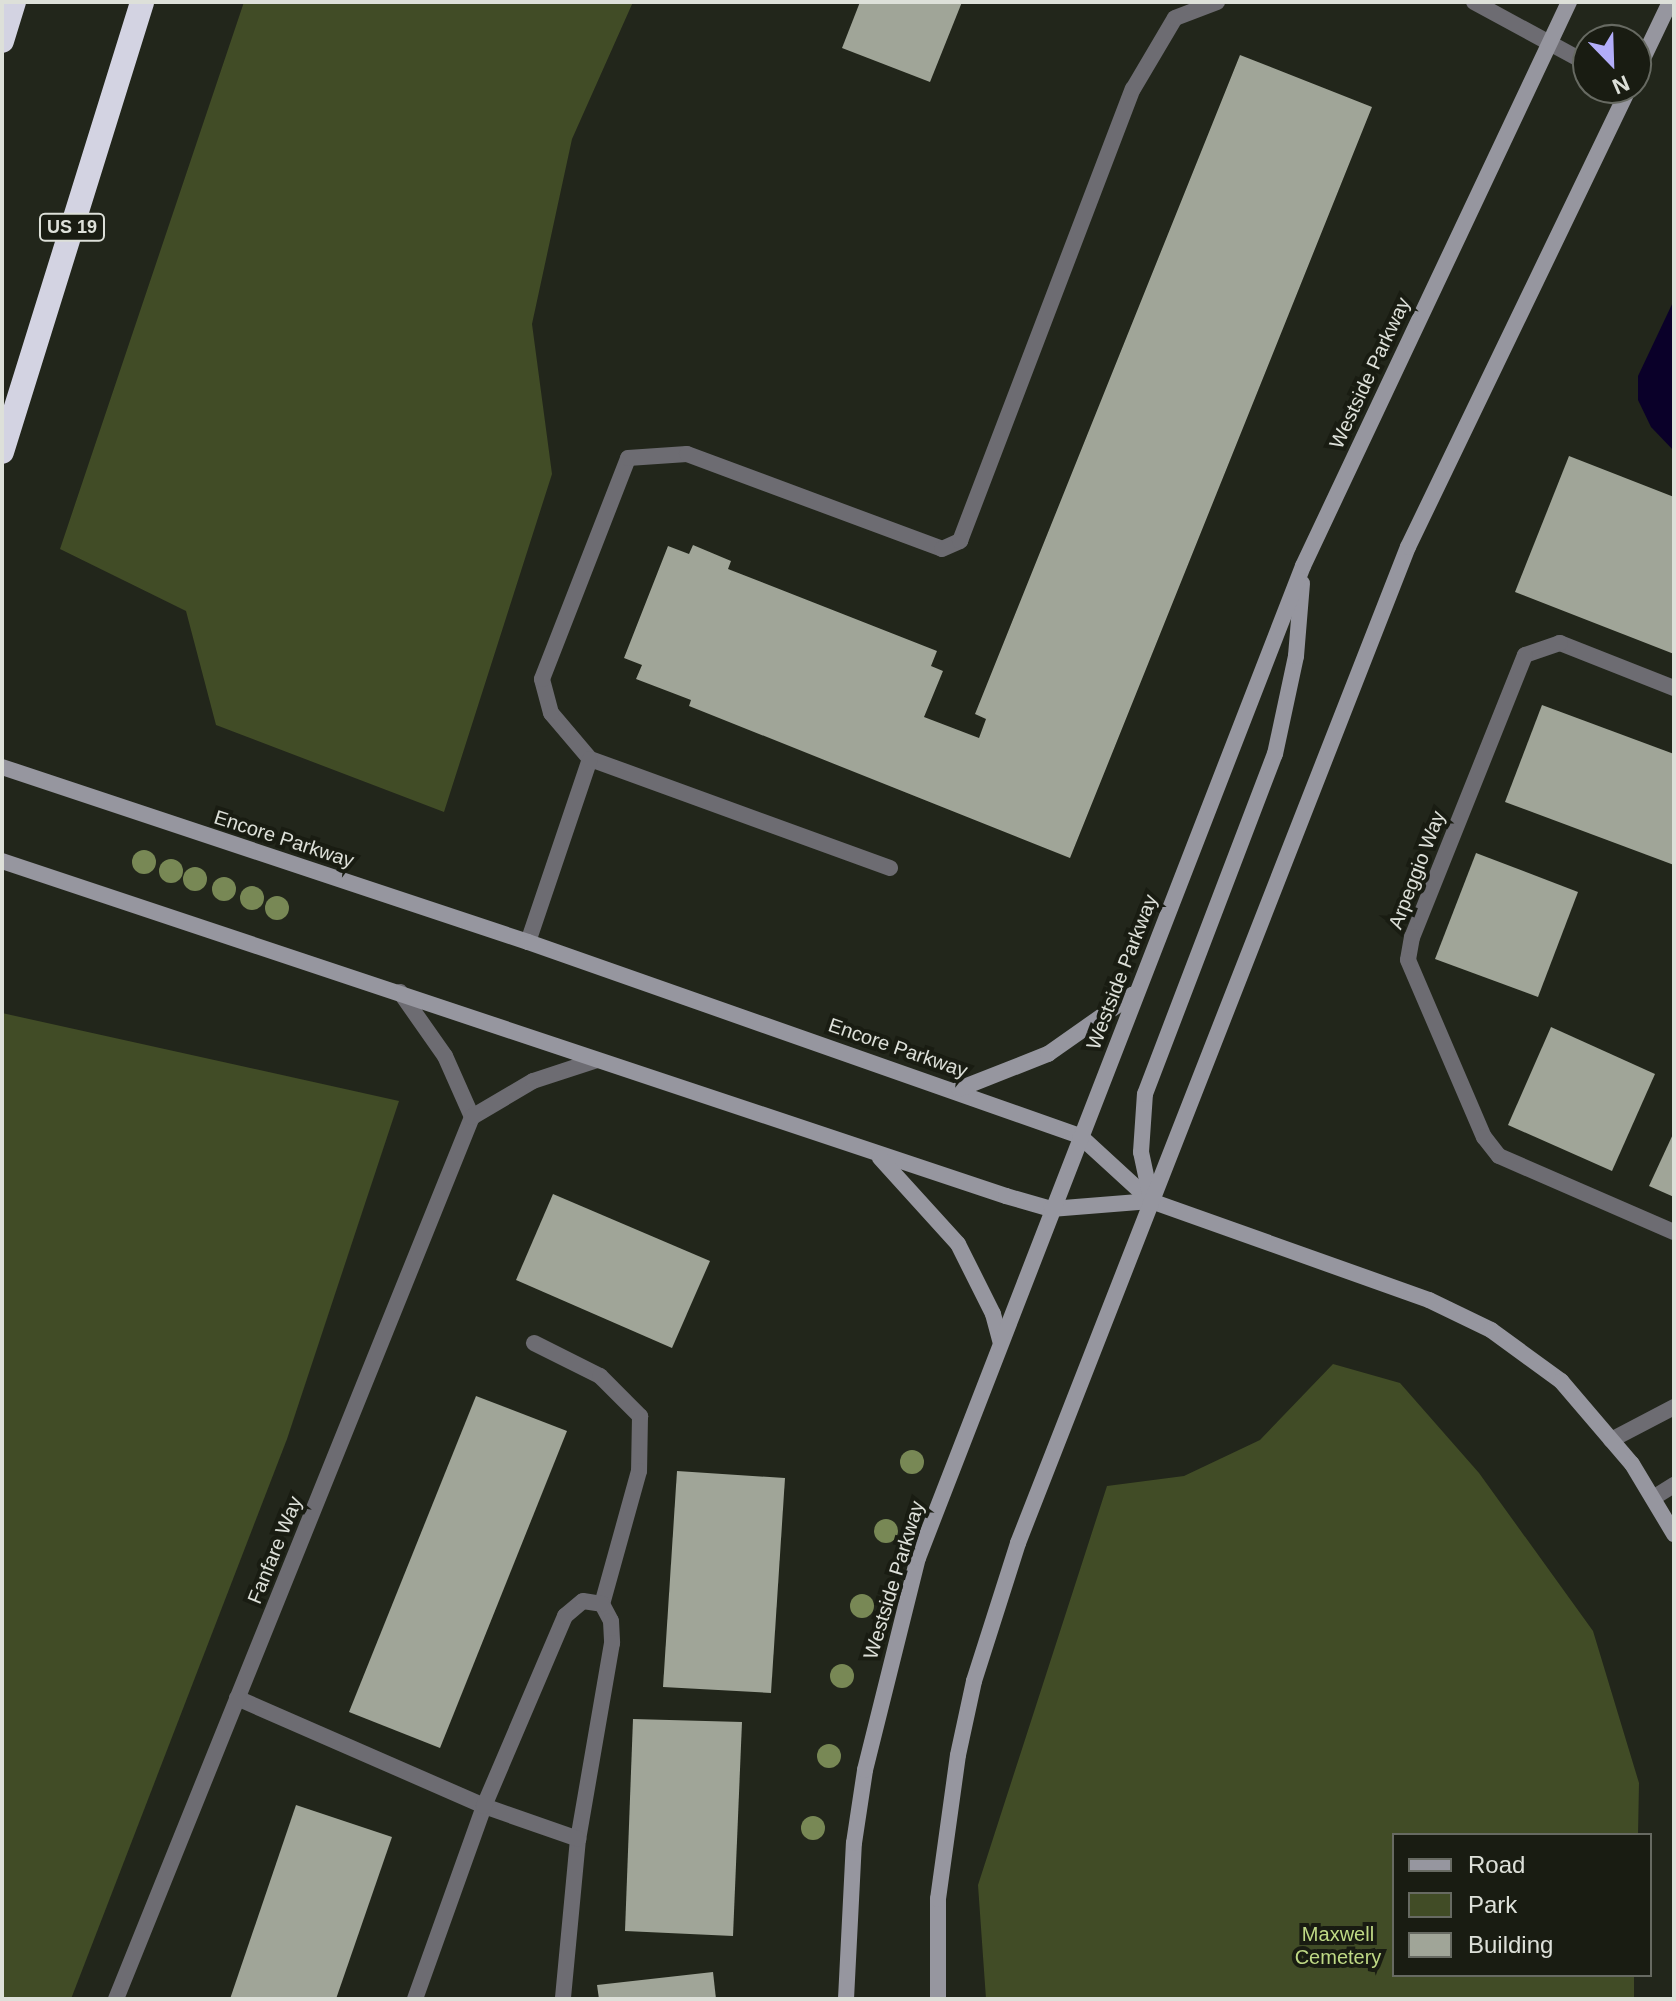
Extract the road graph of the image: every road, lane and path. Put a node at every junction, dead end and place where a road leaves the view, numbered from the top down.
1 (14, 2) edge
2 (142, 2) edge
3 (1217, 2) edge
4 (1474, 2) edge
5 (1569, 2) edge
6 (1670, 2) edge
7 (1652, 40) edge
8 (2, 41) edge
9 (1548, 46) junction
10 (1572, 57) edge
11 (1621, 104) edge
12 (2, 452) edge
13 (1303, 566) junction
14 (1674, 688) edge
15 (590, 759) junction
16 (2, 767) edge
17 (2, 861) edge
18 (890, 868) dead end
19 (528, 942) junction
20 (400, 992) junction
21 (1136, 992) junction
22 (597, 1060) junction
23 (959, 1089) junction
24 (472, 1117) junction
25 (1080, 1136) junction
26 (876, 1154) junction
27 (1151, 1201) junction
28 (1051, 1209) junction
29 (1674, 1232) edge
30 (1000, 1341) junction
31 (534, 1343) dead end
32 (1674, 1407) edge
33 (1611, 1440) junction
34 (1674, 1485) edge
35 (1653, 1498) junction
36 (1674, 1534) edge
37 (602, 1604) junction
38 (237, 1698) junction
39 (484, 1806) junction
40 (578, 1839) junction
41 (116, 1999) edge
42 (415, 1999) edge
43 (563, 1999) edge
44 (846, 1999) edge
45 (938, 1999) edge

1 - 8 highway
2 - 12 highway, US 19
3 - 15 street
4 - 9 street
5 - 9 main road, Westside Parkway
6 - 7 main road
9 - 10 street
9 - 13 main road, Westside Parkway
11 - 27 main road
13 - 21 main road, Westside Parkway
13 - 27 main road
14 - 29 street, Arpeggio Way
15 - 18 street
15 - 19 street
16 - 19 main road, Encore Parkway
17 - 20 main road
19 - 23 main road, Encore Parkway
20 - 22 main road
20 - 24 street
21 - 23 main road
21 - 25 main road, Westside Parkway
22 - 24 street
22 - 26 main road
23 - 25 main road, Encore Parkway
24 - 38 street, Fanfare Way
25 - 27 main road, Encore Parkway
25 - 28 main road, Westside Parkway
26 - 28 main road
26 - 30 main road
27 - 28 main road
27 - 33 main road, Encore Parkway
27 - 45 main road
28 - 30 main road, Westside Parkway
30 - 44 main road, Westside Parkway
31 - 37 street
32 - 33 street
33 - 35 main road, Encore Parkway
34 - 35 street
35 - 36 main road, Encore Parkway
37 - 39 street
37 - 40 street
38 - 39 street
38 - 41 street, Fanfare Way
39 - 40 street
39 - 42 street
40 - 43 street

